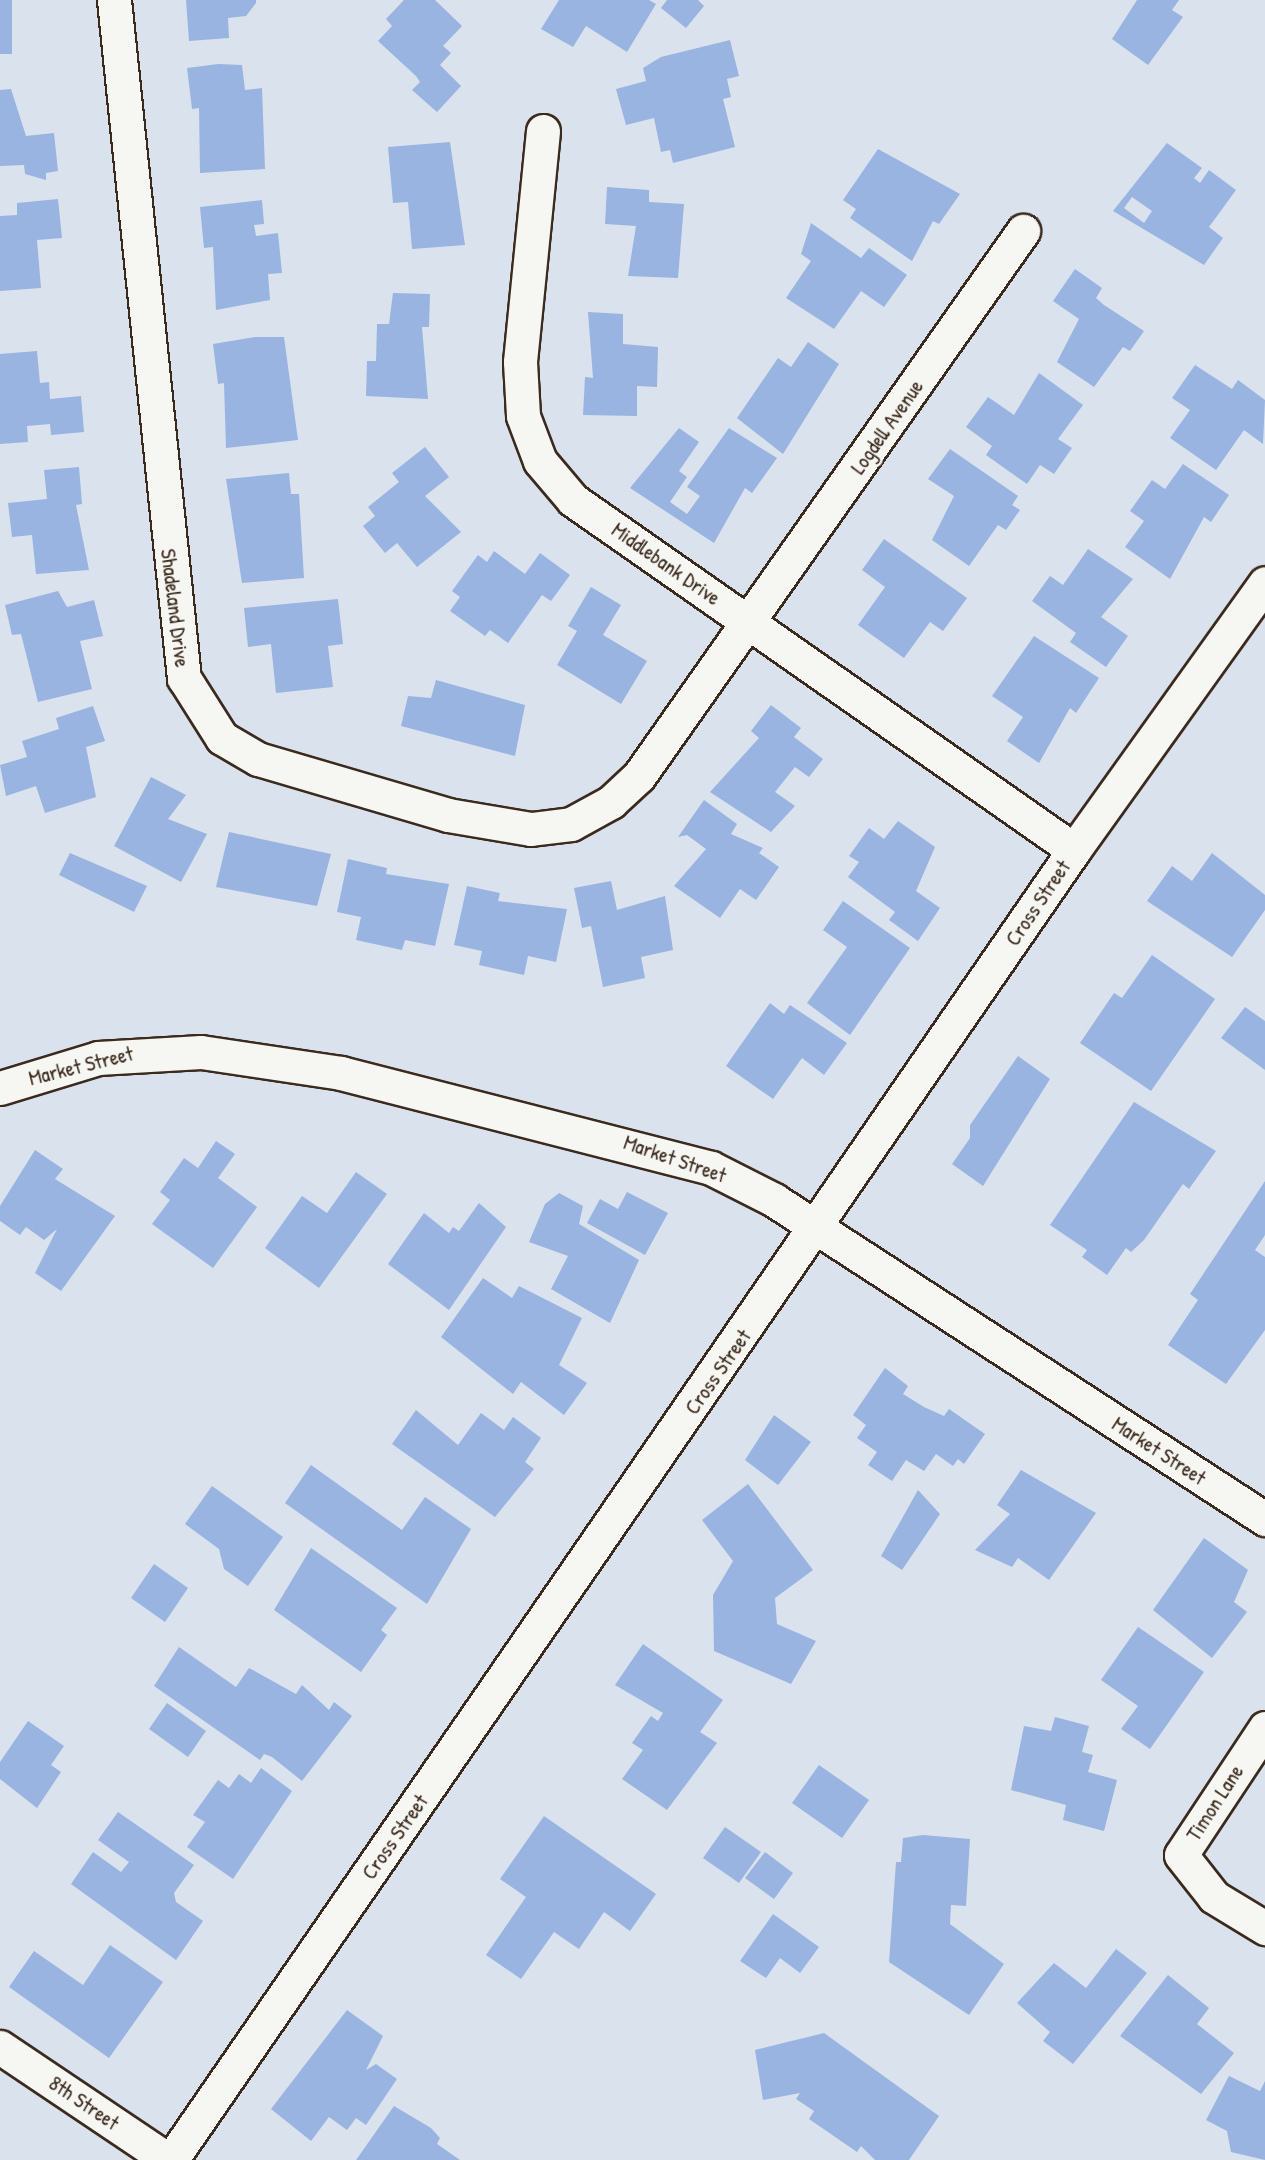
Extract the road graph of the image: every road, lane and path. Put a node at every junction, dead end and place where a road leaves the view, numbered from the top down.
1 (114, 0) edge
2 (543, 131) dead end
3 (1023, 231) dead end
4 (1265, 583) edge
5 (750, 624) junction
6 (1074, 850) junction
7 (0, 1088) edge
8 (817, 1230) junction
9 (1265, 1519) edge
10 (1265, 1728) edge
11 (1265, 1928) edge
12 (0, 2047) edge
13 (170, 2160) edge

1 - 5 street, Shadeland Drive
2 - 5 street, Middlebank Drive
3 - 5 street, Logdell Avenue
4 - 6 street, Cross Street
5 - 6 street, Middlebank Drive
6 - 8 street, Cross Street
7 - 8 street, Market Street
8 - 9 street, Market Street
8 - 13 street, Cross Street
10 - 11 street, Timon Lane
12 - 13 street, 8th Street

